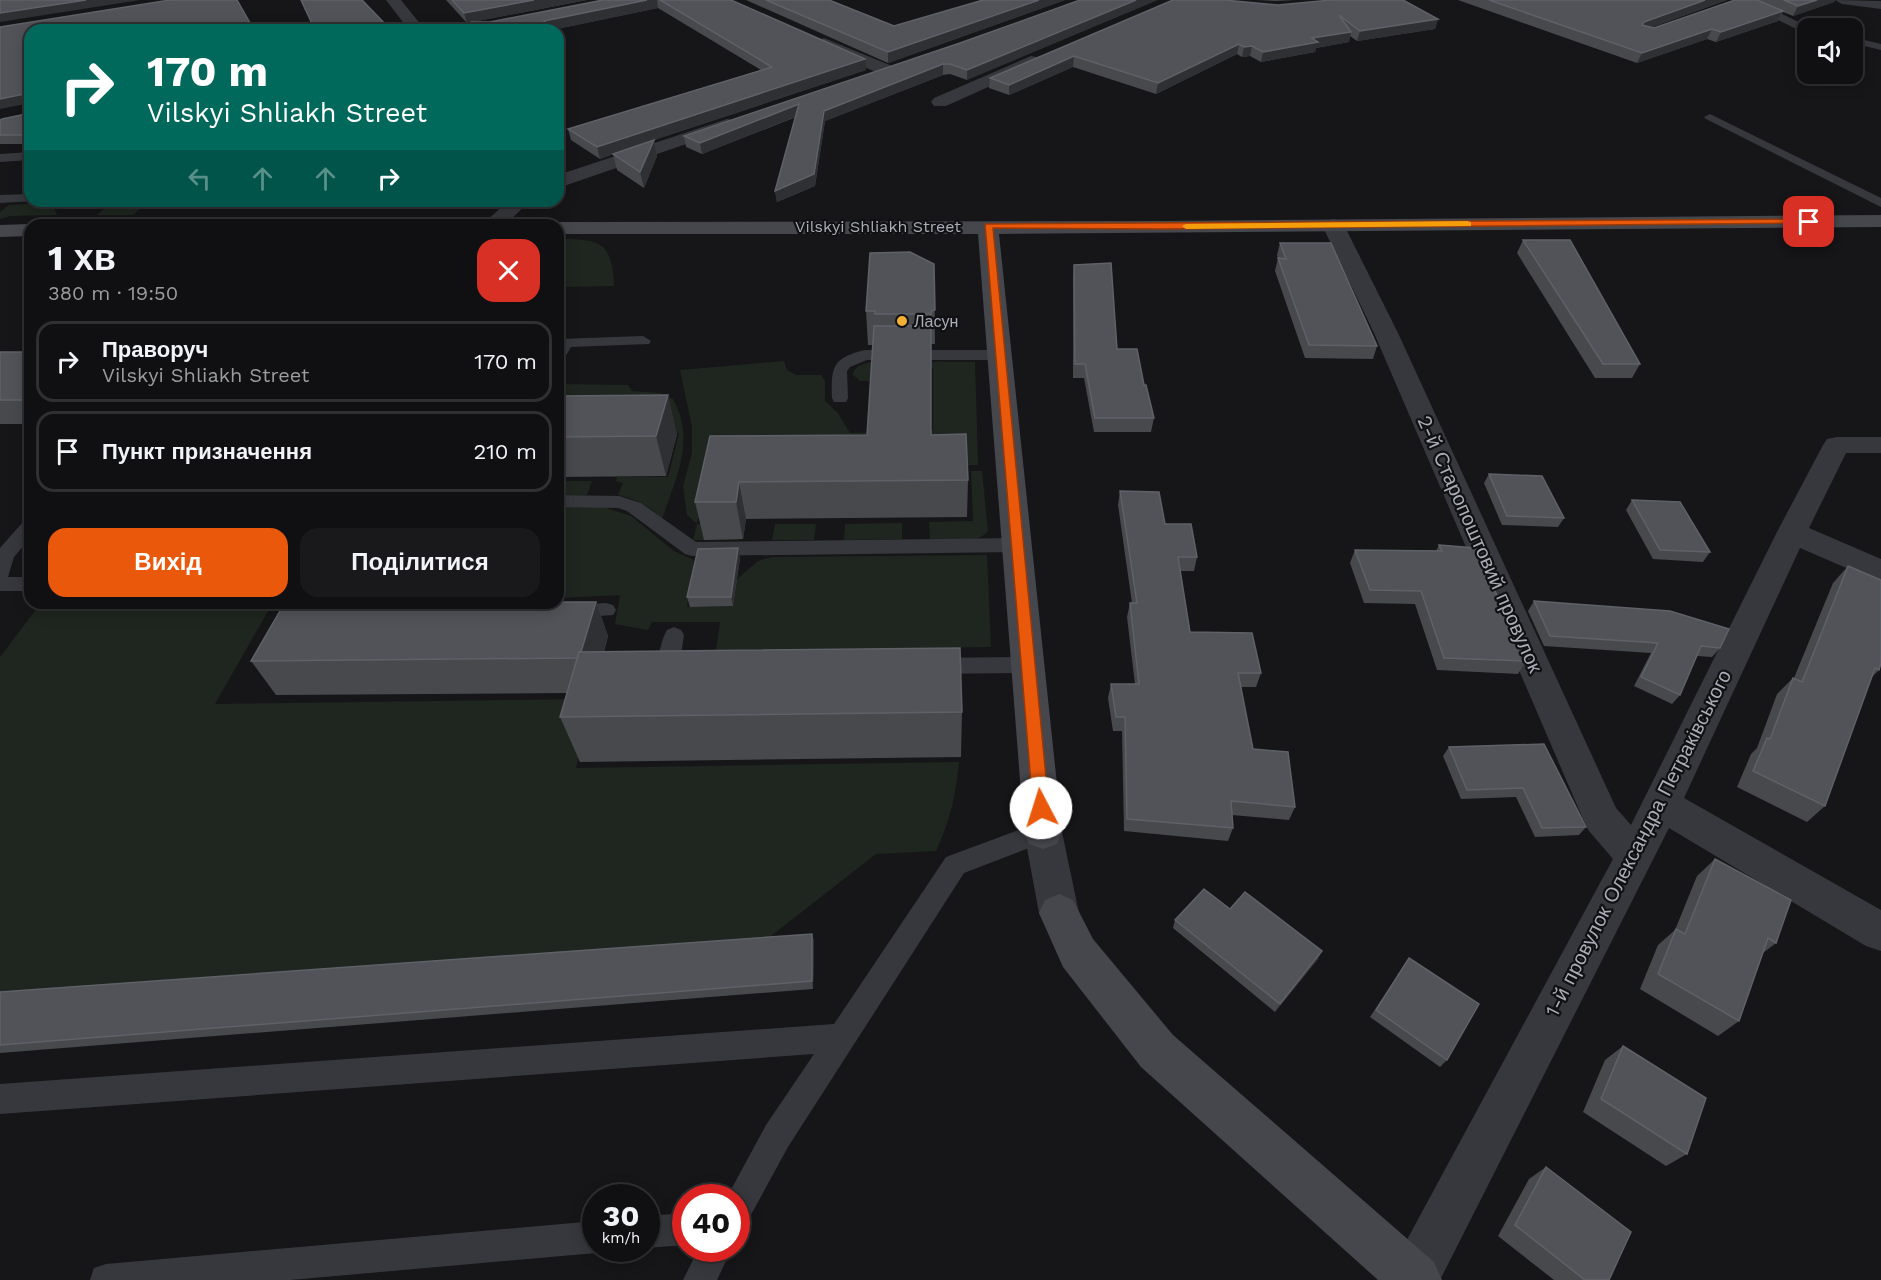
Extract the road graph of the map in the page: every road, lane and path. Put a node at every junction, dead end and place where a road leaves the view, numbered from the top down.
1 (393, 0) edge
2 (1742, 0) edge
3 (1842, 0) edge
4 (1881, 5) edge
5 (412, 24) edge
6 (1797, 25) edge
7 (812, 37) edge
8 (1863, 43) edge
9 (1881, 47) edge
10 (1043, 56) edge
11 (864, 77) edge
12 (940, 102) dead end
13 (745, 117) edge
14 (1710, 117) dead end
15 (24, 156) edge
16 (0, 158) edge
17 (564, 179) edge
18 (24, 198) edge
19 (0, 199) edge
20 (1881, 203) edge
21 (513, 207) edge
22 (500, 219) edge
23 (1881, 221) edge
24 (988, 225) junction
25 (1333, 225) junction
26 (564, 228) edge
27 (24, 230) edge
28 (0, 231) edge
29 (643, 341) dead end
30 (564, 344) edge
31 (1001, 355) junction
32 (840, 398) dead end
33 (1881, 445) edge
34 (564, 501) edge
35 (1792, 532) junction
36 (24, 533) edge
37 (1019, 545) junction
38 (1881, 572) edge
39 (0, 573) edge
40 (0, 584) edge
41 (24, 584) edge
42 (606, 610) dead end
43 (547, 612) edge
44 (674, 635) dead end
45 (1029, 665) junction
46 (913, 667) edge
47 (703, 669) edge
48 (1662, 804) junction
49 (1043, 832) junction
50 (1635, 856) junction
51 (1881, 932) edge
52 (841, 1038) junction
53 (0, 1099) edge
54 (750, 1185) edge
55 (582, 1238) edge
56 (709, 1262) edge
57 (1415, 1279) edge
58 (106, 1280) edge
59 (699, 1280) edge

1 - 5 street
2 - 6 lane
3 - 4 street
7 - 11 street
8 - 9 lane
10 - 12 street
13 - 17 street
14 - 20 lane
15 - 16 lane
18 - 19 lane
21 - 22 street
23 - 25 street, Vilskyi Shliakh Street
24 - 25 street, Vilskyi Shliakh Street
24 - 26 street, Vilskyi Shliakh Street
24 - 31 street
25 - 50 street, 2-й Старопоштовий провулок
27 - 28 street
29 - 30 lane
31 - 32 lane
31 - 37 street
33 - 35 street, 1-й провулок Олександра Петраківського
34 - 37 lane
35 - 38 street
35 - 48 street, 1-й провулок Олександра Петраківського
36 - 39 lane
37 - 45 street
40 - 41 lane
42 - 43 lane
44 - 47 lane
45 - 46 lane
45 - 49 street
48 - 50 street, 1-й провулок Олександра Петраківського
48 - 51 street
49 - 52 lane
49 - 57 street
50 - 57 street, 1-й провулок Олександра Петраківського
52 - 53 lane
52 - 54 lane
55 - 58 lane
56 - 59 lane

